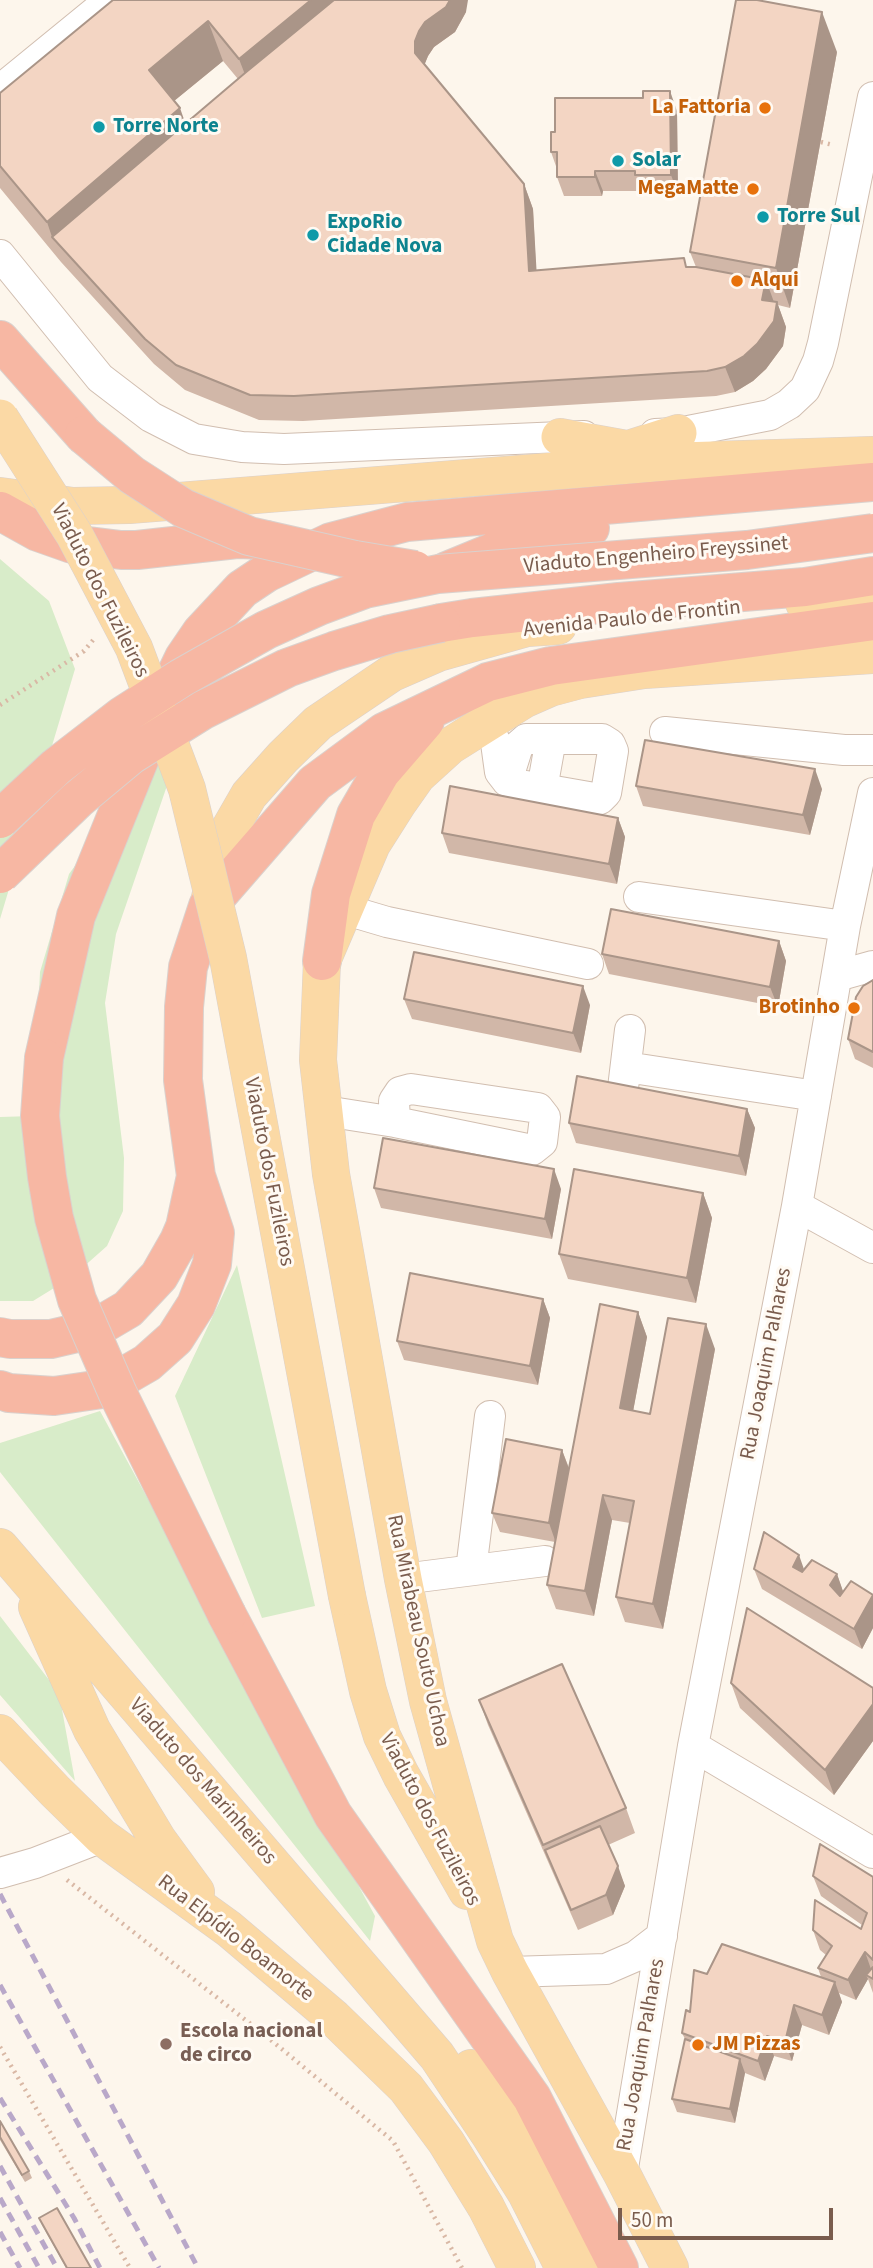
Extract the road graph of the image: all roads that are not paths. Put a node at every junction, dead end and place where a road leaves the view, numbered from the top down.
1 (110, 0) edge
2 (0, 90) edge
3 (873, 97) edge
4 (0, 255) edge
5 (0, 340) edge
6 (0, 418) edge
7 (680, 447) junction
8 (561, 454) junction
9 (873, 455) edge
10 (873, 482) edge
11 (873, 489) edge
12 (0, 496) edge
13 (0, 511) edge
14 (873, 533) edge
15 (346, 538) junction
16 (438, 574) junction
17 (873, 576) edge
18 (873, 597) edge
19 (873, 621) edge
20 (873, 655) edge
21 (441, 703) junction
22 (162, 706) junction
23 (485, 722) junction
24 (665, 732) dead end
25 (551, 739) junction
26 (873, 751) edge
27 (507, 782) junction
28 (542, 789) junction
29 (873, 793) edge
30 (0, 820) edge
31 (0, 874) edge
32 (639, 897) dead end
33 (208, 906) junction
34 (343, 909) junction
35 (845, 926) junction
36 (322, 961) junction
37 (589, 964) dead end
38 (873, 966) edge
39 (837, 976) junction
40 (630, 1030) dead end
41 (816, 1096) junction
42 (325, 1111) junction
43 (395, 1122) dead end
44 (195, 1176) junction
45 (797, 1206) junction
46 (873, 1248) edge
47 (0, 1337) edge
48 (0, 1390) edge
49 (490, 1416) dead end
50 (10, 1559) edge
51 (545, 1561) dead end
52 (471, 1570) junction
53 (403, 1579) junction
54 (0, 1732) edge
55 (693, 1746) junction
56 (102, 1837) junction
57 (873, 1853) edge
58 (0, 1873) edge
59 (229, 1929) junction
60 (662, 1936) junction
61 (503, 1956) junction
62 (404, 2017) junction
63 (622, 2174) junction
64 (670, 2264) edge
65 (517, 2268) edge
66 (564, 2268) edge
67 (600, 2268) edge
68 (619, 2268) edge

1 - 2 street
3 - 7 street
4 - 8 street
5 - 16 highway, bridge
6 - 61 main road, Viaduto dos Fuzileiros, bridge
7 - 8 main road
7 - 8 main road
7 - 9 main road
8 - 12 main road
10 - 15 highway
11 - 22 highway
13 - 15 highway
14 - 16 highway, Viaduto Engenheiro Freyssinet, bridge
15 - 22 highway
16 - 30 highway, bridge
17 - 31 highway, Viaduto Engenheiro Freyssinet, bridge
18 - 33 main road, Avenida Paulo de Frontin
19 - 21 highway
20 - 23 main road
21 - 33 highway
21 - 36 highway
22 - 68 highway, bridge
23 - 27 street
23 - 34 main road
24 - 26 street
25 - 27 street
25 - 28 street
25 - 28 street
27 - 28 street
29 - 35 street, Rua Joaquim Palhares
32 - 35 street
33 - 44 highway, Avenida Paulo de Frontin
34 - 36 main road
34 - 37 street
35 - 39 street, Rua Joaquim Palhares
36 - 42 main road, Rua Mirabeau Souto Uchoa
38 - 39 street
39 - 41 street, Rua Joaquim Palhares
40 - 41 street
41 - 45 street, Rua Joaquim Palhares
42 - 43 street
42 - 53 main road, Rua Mirabeau Souto Uchoa
44 - 47 highway
44 - 48 highway
45 - 46 street
45 - 55 street, Rua Joaquim Palhares
49 - 52 street
50 - 59 main road
50 - 62 main road, Viaduto dos Marinheiros
51 - 52 street
52 - 53 street
53 - 61 main road, Rua Mirabeau Souto Uchoa
54 - 56 main road, Rua Elpídio Boamorte
55 - 57 street
55 - 60 street, Rua Joaquim Palhares
56 - 58 street
56 - 59 main road, Rua Elpídio Boamorte
59 - 65 main road, Rua Elpídio Boamorte
60 - 61 street, Rua Joaquim Palhares
60 - 63 street, Rua Joaquim Palhares
61 - 63 main road, Rua Mirabeau Souto Uchoa
62 - 66 main road, Viaduto dos Marinheiros
62 - 67 main road
63 - 64 main road, Rua Mirabeau Souto Uchoa

